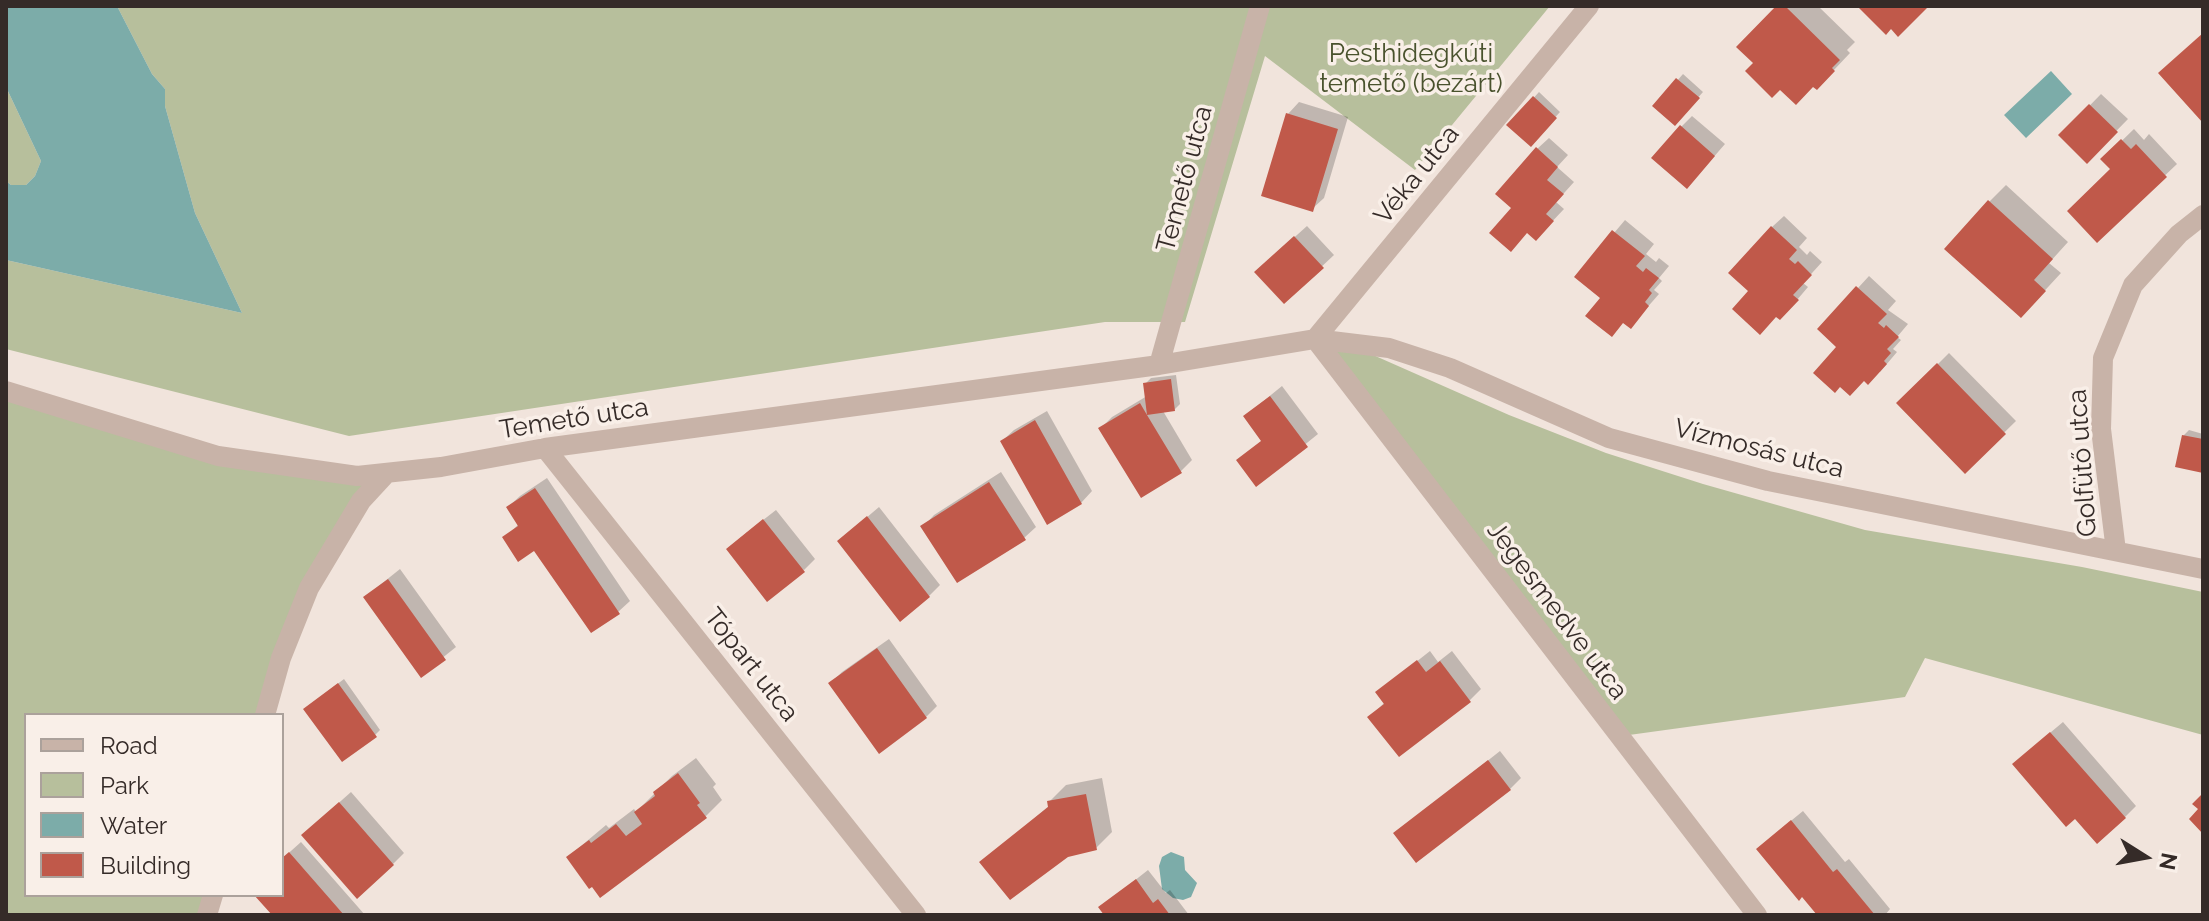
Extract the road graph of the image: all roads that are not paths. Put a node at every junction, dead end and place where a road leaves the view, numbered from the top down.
1 (1260, 6) edge
2 (1589, 6) edge
3 (2203, 215) edge
4 (1315, 339) junction
5 (1159, 365) junction
6 (6, 391) edge
7 (545, 448) junction
8 (385, 475) junction
9 (2116, 551) junction
10 (2203, 569) edge
11 (266, 713) edge
12 (916, 915) edge
13 (1757, 915) edge

1 - 5 street, Temető utca
2 - 4 street, Véka utca
3 - 9 street, Golfütő utca
4 - 5 street, Temető utca
4 - 9 street, Vízmosás utca
4 - 13 street, Jegesmedve utca
5 - 7 street, Temető utca
6 - 8 street, Temető utca
7 - 8 street, Temető utca
7 - 12 street, Tópart utca
8 - 11 street
9 - 10 street, Vízmosás utca

